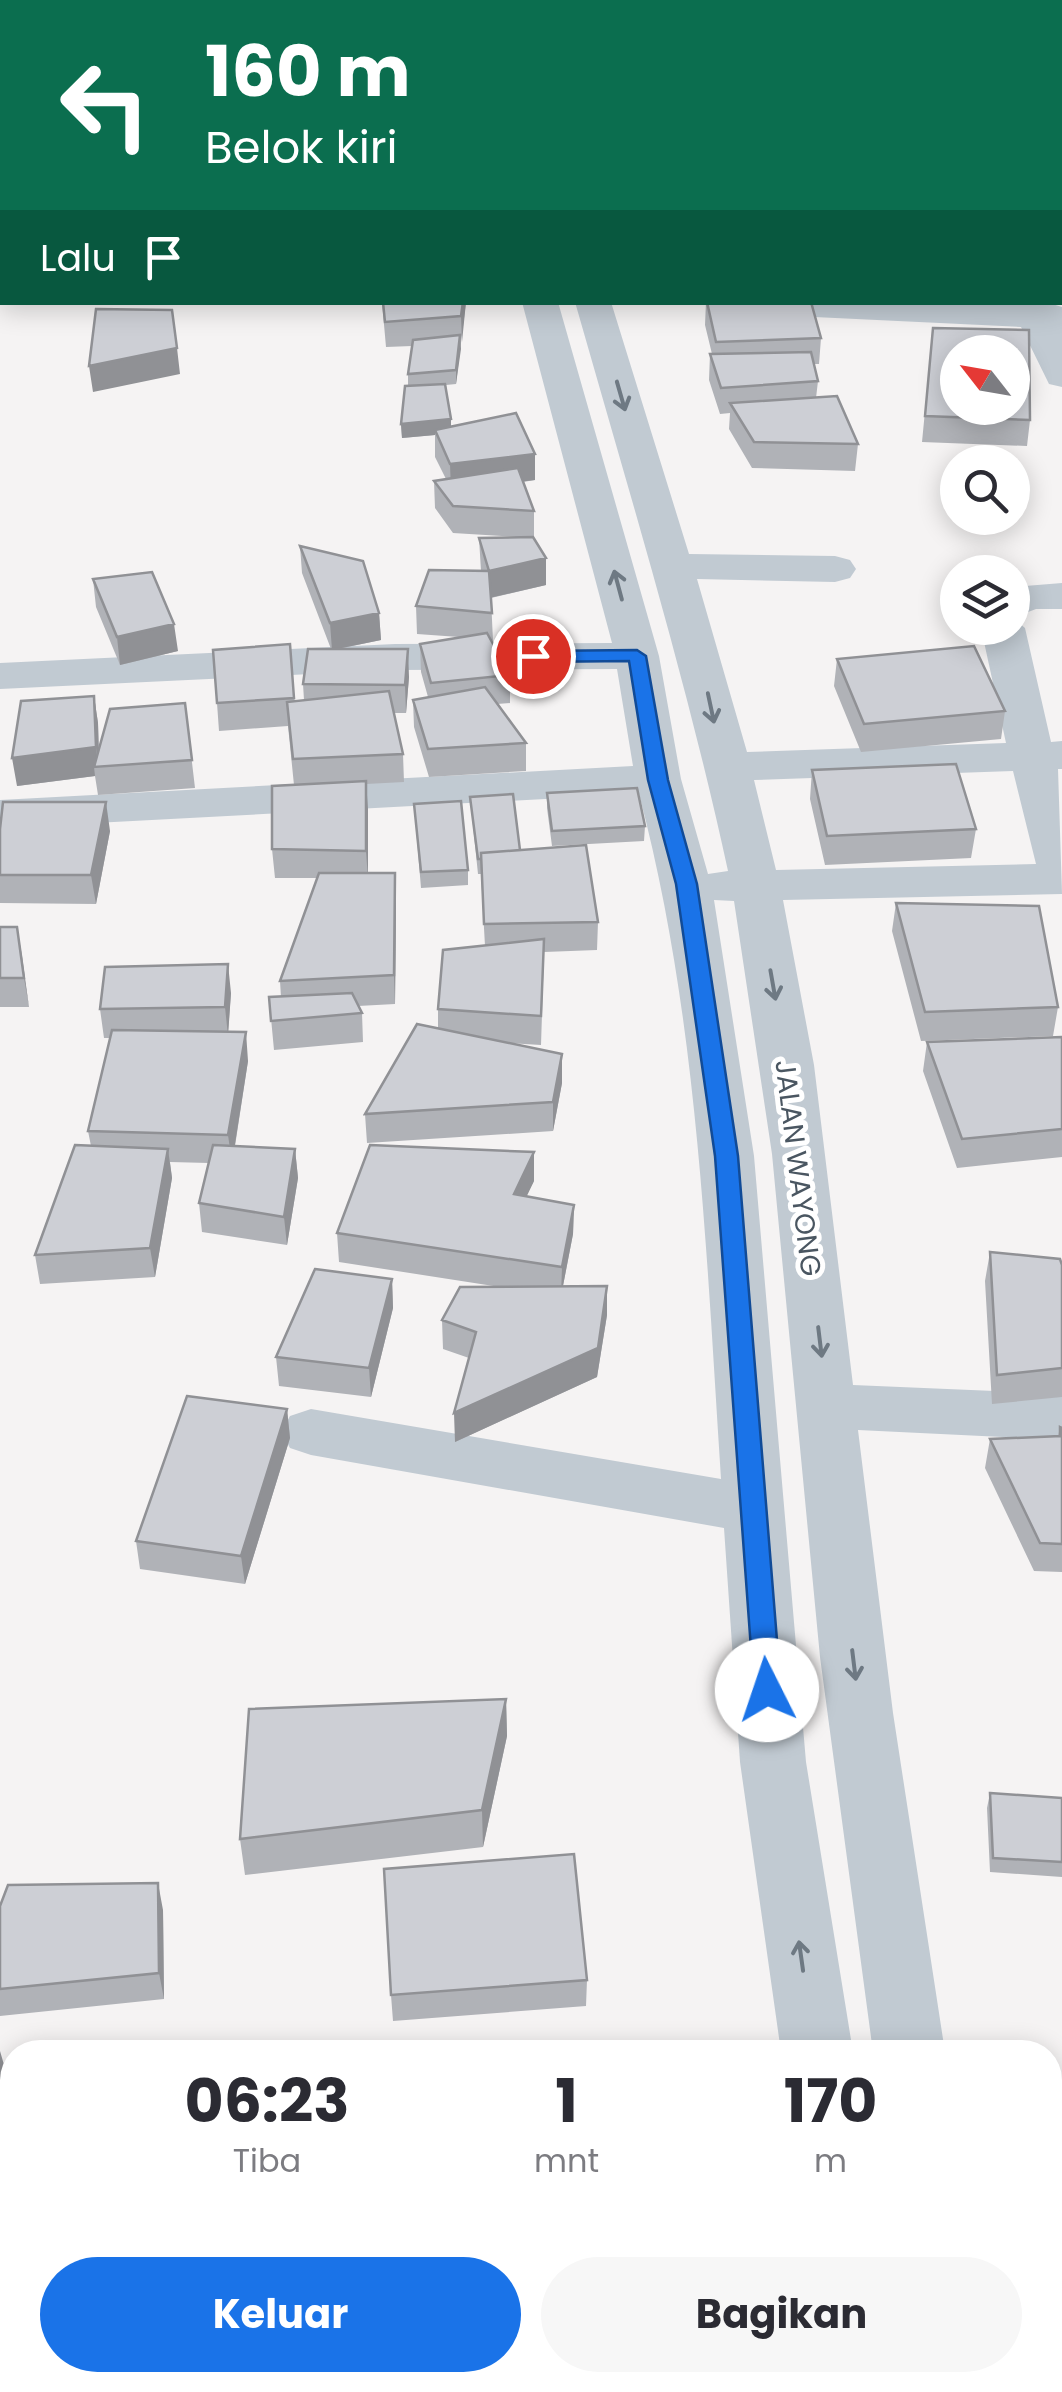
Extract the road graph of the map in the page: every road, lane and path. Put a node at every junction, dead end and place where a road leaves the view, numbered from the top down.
1 (541, 305) edge
2 (595, 305) edge
3 (817, 305) edge
4 (1042, 313) edge
5 (1062, 376) edge
6 (672, 566) junction
7 (835, 569) dead end
8 (1030, 596) edge
9 (1062, 596) edge
10 (1002, 645) edge
11 (637, 656) junction
12 (0, 676) edge
13 (1047, 755) edge
14 (724, 767) junction
15 (658, 780) junction
16 (0, 814) edge
17 (1062, 876) edge
18 (686, 884) junction
19 (756, 888) junction
20 (828, 1406) junction
21 (1062, 1417) edge
22 (312, 1432) dead end
23 (753, 1508) junction
24 (815, 2040) edge
25 (907, 2040) edge

11 -> 1 street
2 -> 6 street, JALAN WAYONG
3 - 4 street
4 - 5 street
6 - 7 street
6 -> 14 street, JALAN WAYONG
8 - 9 street
10 - 13 street
11 - 12 street
11 - 15 street
13 - 14 street
13 - 17 street
14 - 19 street, JALAN WAYONG
15 - 16 street
15 - 18 street
17 - 19 street
18 - 19 street
18 - 23 street
19 -> 20 street, JALAN WAYONG
20 - 21 street
20 -> 25 street, JALAN WAYONG
22 - 23 street
24 -> 23 street

